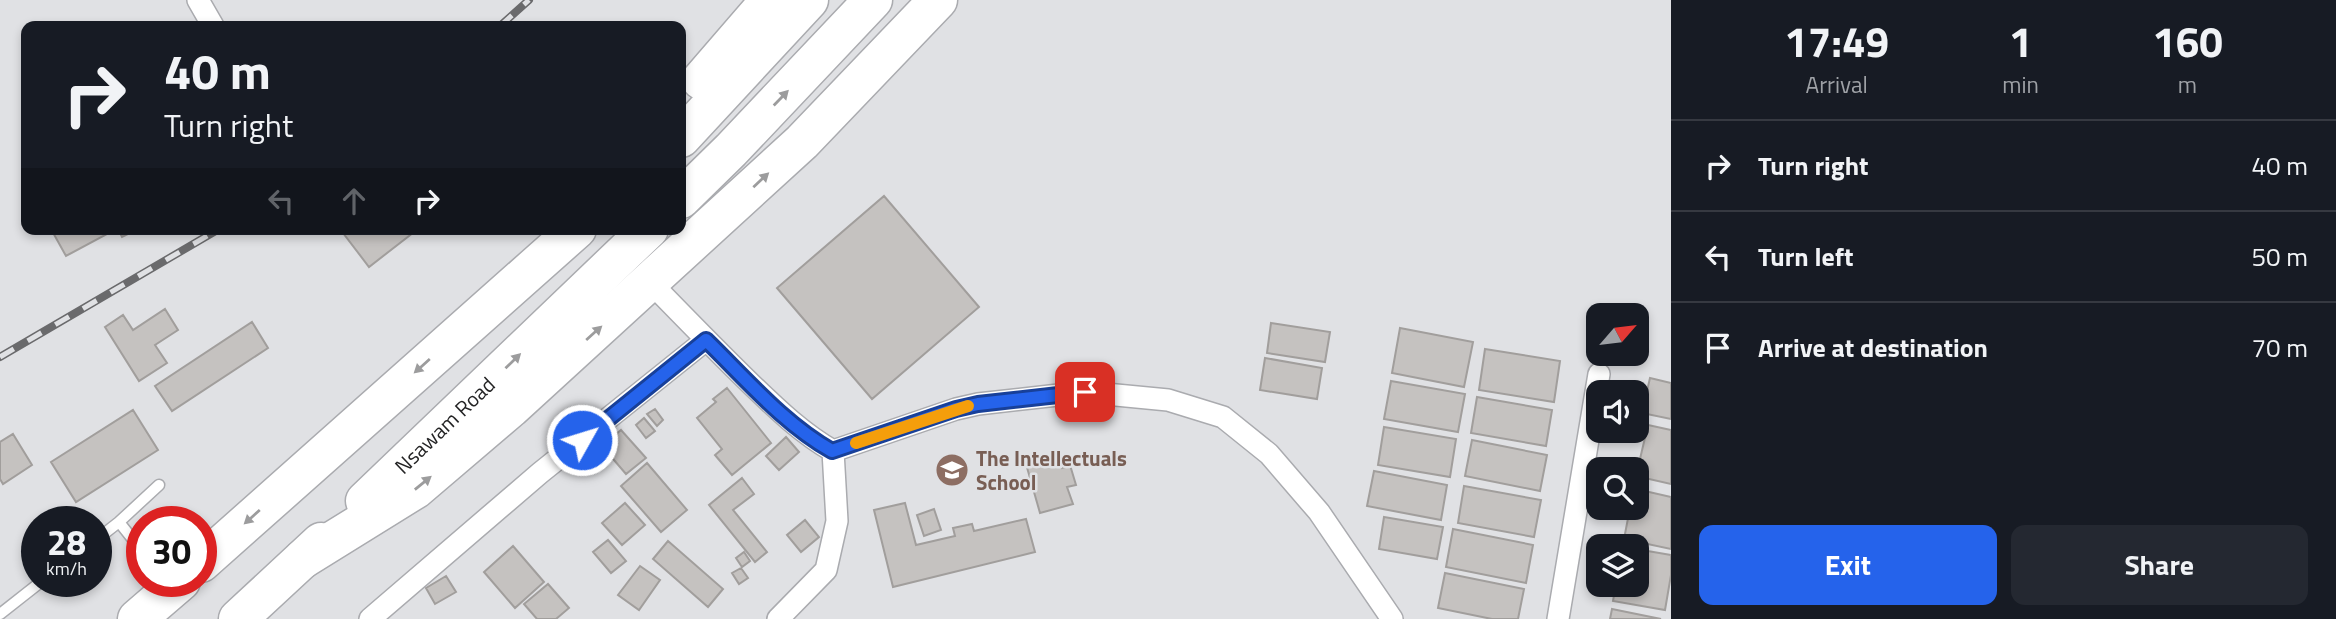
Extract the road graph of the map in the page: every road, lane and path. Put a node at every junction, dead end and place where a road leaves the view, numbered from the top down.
1 (198, 0) edge
2 (770, 0) edge
3 (809, 0) edge
4 (873, 0) edge
5 (938, 0) edge
6 (210, 21) edge
7 (686, 97) edge
8 (686, 133) edge
9 (686, 194) edge
10 (554, 235) edge
11 (570, 235) edge
12 (643, 235) edge
13 (650, 282) junction
14 (473, 320) junction
15 (706, 340) junction
16 (1599, 374) dead end
17 (832, 451) junction
18 (159, 485) dead end
19 (119, 522) junction
20 (112, 527) edge
21 (126, 531) edge
22 (217, 549) edge
23 (303, 559) junction
24 (22, 597) edge
25 (160, 597) edge
26 (0, 614) edge
27 (137, 619) edge
28 (238, 619) edge
29 (370, 619) edge
30 (778, 619) edge
31 (1392, 619) edge
32 (1558, 619) edge

1 - 6 street
2 - 7 highway
3 - 8 highway
9 -> 4 highway
13 -> 5 highway
10 - 14 highway
11 - 14 highway
23 -> 12 highway, Nsawam Road
13 - 15 street
23 -> 13 highway
14 -> 22 highway
15 - 17 street
15 - 29 street
16 - 32 street
17 - 30 street
17 - 31 street
18 - 19 lane
19 - 20 lane
19 - 21 lane
23 - 28 highway, Nsawam Road
24 - 26 lane
25 - 27 highway

